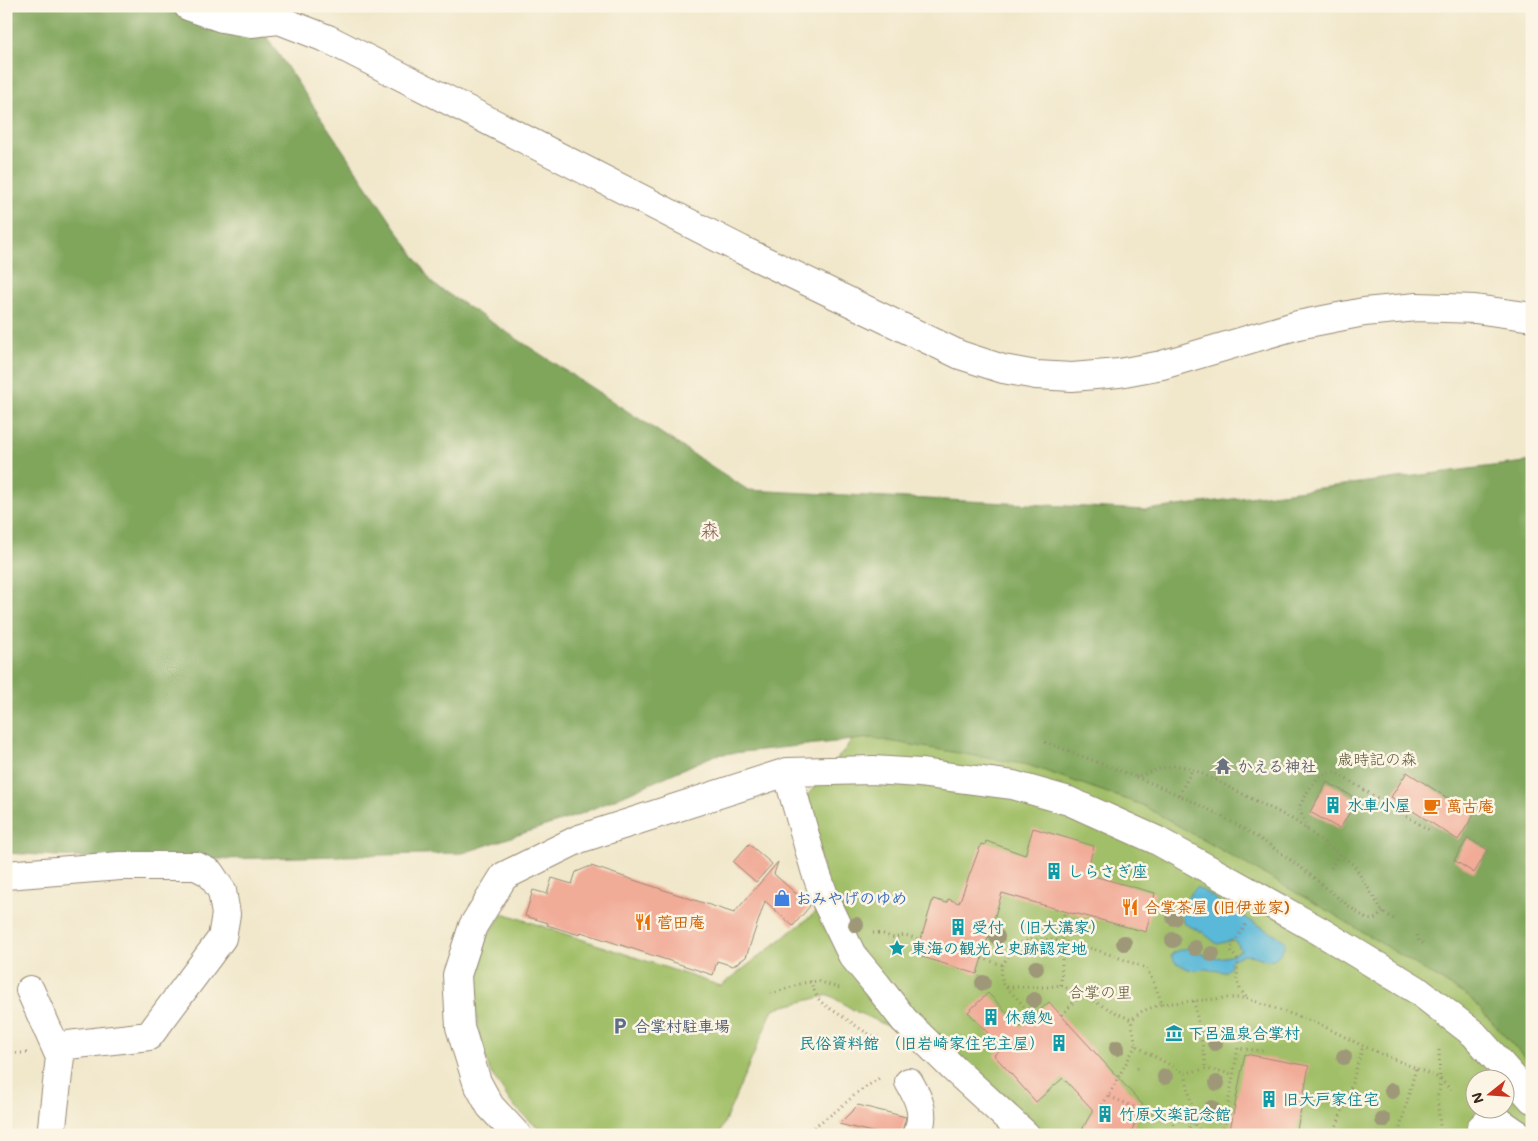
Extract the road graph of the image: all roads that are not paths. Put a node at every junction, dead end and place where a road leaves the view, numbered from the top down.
1 (188, 6) edge
2 (1532, 318) edge
3 (787, 772) junction
4 (6, 876) edge
5 (30, 990) dead end
6 (57, 1050) junction
7 (908, 1082) dead end
8 (1532, 1099) edge
9 (51, 1135) edge
10 (517, 1135) edge
11 (916, 1135) edge
12 (1026, 1135) edge
13 (1484, 1135) edge
14 (1518, 1135) edge

1 - 2 street
3 - 8 street
3 - 10 street
3 - 12 street
4 - 6 street
5 - 6 street
6 - 9 street
7 - 11 street
13 - 14 street

